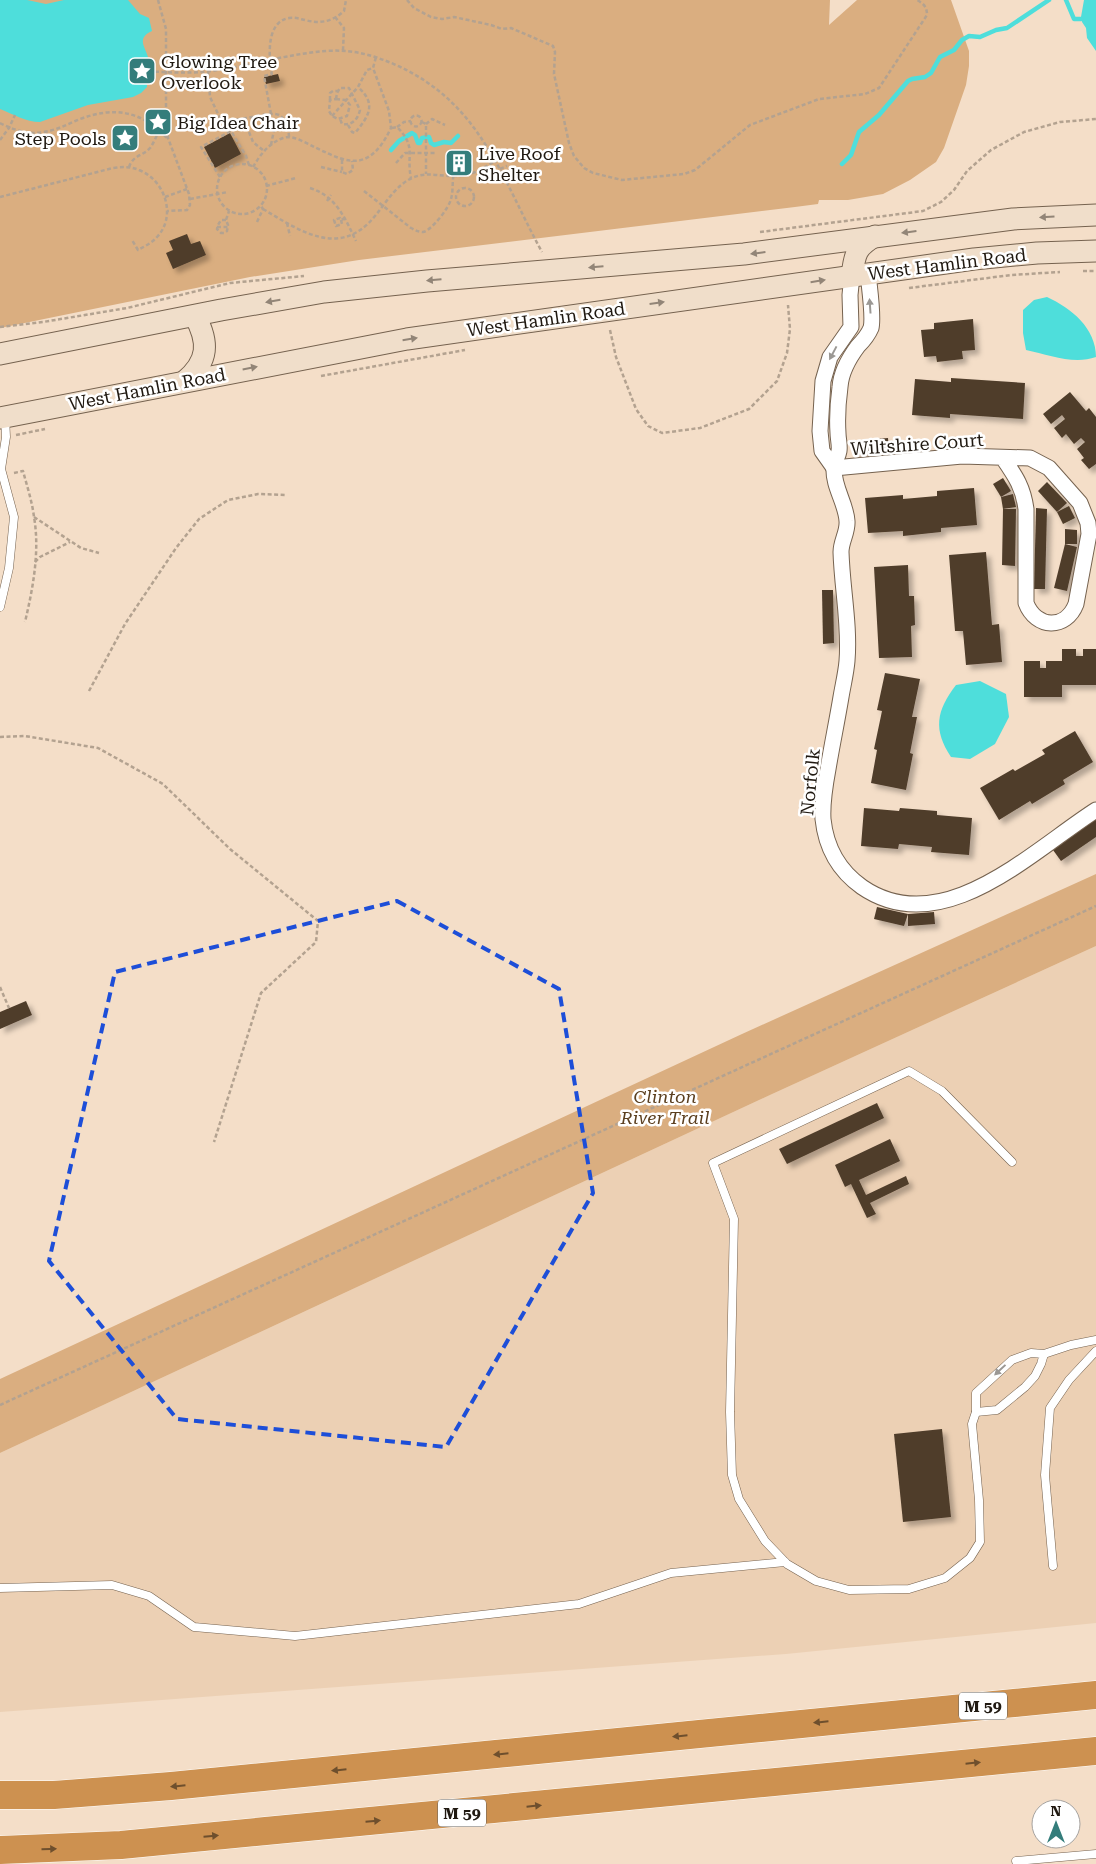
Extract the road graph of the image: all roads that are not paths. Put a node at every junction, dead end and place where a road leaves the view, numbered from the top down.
1 (1096, 215) edge
2 (875, 236) junction
3 (1096, 251) edge
4 (860, 274) junction
5 (195, 316) junction
6 (849, 331) junction
7 (866, 337) junction
8 (0, 354) edge
9 (185, 381) junction
10 (821, 416) junction
11 (838, 416) junction
12 (3, 424) edge
13 (1003, 458) junction
14 (834, 468) junction
15 (3, 492) edge
16 (0, 607) edge
17 (1096, 810) edge
18 (1012, 1162) dead end
19 (1096, 1340) edge
20 (1096, 1351) edge
21 (1044, 1354) junction
22 (976, 1412) junction
23 (785, 1562) junction
24 (1053, 1566) dead end
25 (0, 1588) edge
26 (1096, 1681) edge
27 (1096, 1695) edge
28 (870, 1717) junction
29 (1096, 1751) edge
30 (0, 1795) edge
31 (0, 1850) edge
32 (1096, 1854) edge
33 (1016, 1862) dead end

1 -> 2 main road, West Hamlin Road
2 - 4 main road
2 -> 5 main road, West Hamlin Road
3 - 4 main road, West Hamlin Road
4 - 6 street
7 -> 4 street, Norfolk
9 -> 4 main road, West Hamlin Road
5 - 8 main road, West Hamlin Road
5 - 9 main road
6 - 7 street
6 -> 10 street, Norfolk
7 - 11 street, Norfolk
9 - 12 main road, West Hamlin Road
10 - 11 street
10 - 14 street, Norfolk
11 - 14 street, Norfolk
12 - 15 lane
13 - 13 street, Wiltshire Court
13 - 14 street, Wiltshire Court
14 - 17 street, Norfolk
15 - 16 lane
18 - 23 lane
19 - 21 lane
20 - 24 lane
21 - 22 lane
21 -> 22 lane
22 - 23 lane
23 - 25 lane
26 - 28 highway
27 - 28 highway, M 59
28 -> 30 highway, M 59
31 -> 29 highway, M 59
32 - 33 lane

